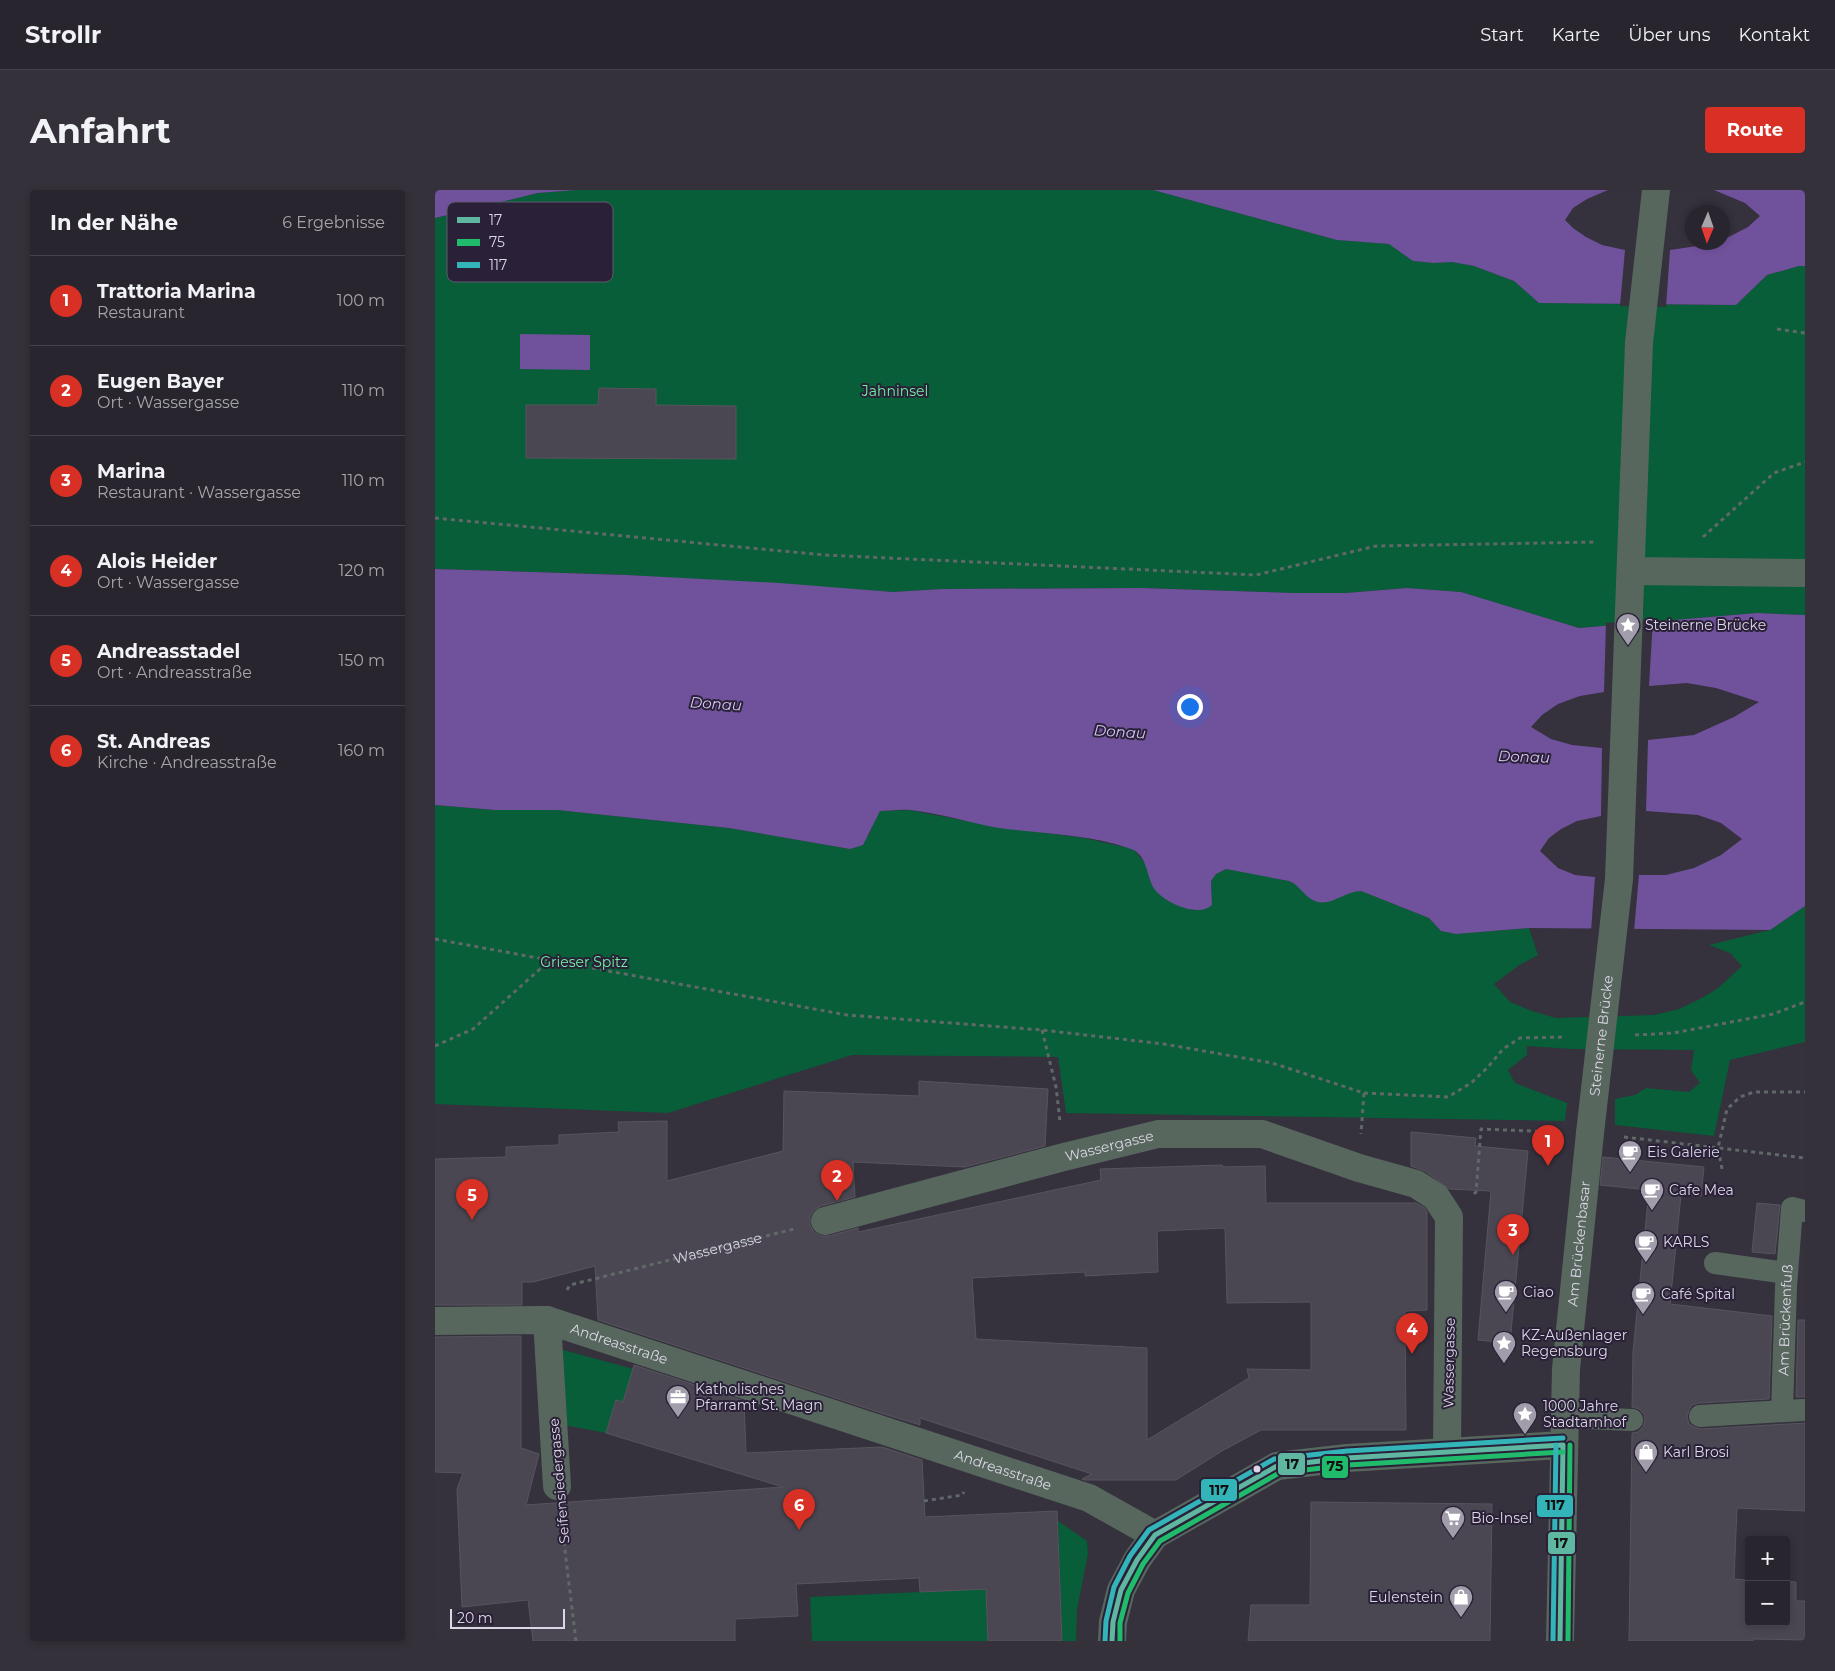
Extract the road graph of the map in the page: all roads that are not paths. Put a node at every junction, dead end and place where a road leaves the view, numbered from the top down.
1 (1655, 190) edge
2 (1632, 571) junction
3 (1805, 573) edge
4 (1590, 1133) joint
5 (1799, 1210) edge
6 (825, 1221) road end
7 (1715, 1263) dead end
8 (1787, 1274) junction
9 (547, 1320) junction
10 (435, 1322) edge
11 (1699, 1416) dead end
12 (1564, 1417) junction
13 (1632, 1420) dead end
14 (1563, 1445) junction
15 (1447, 1452) junction
16 (557, 1486) road end
17 (1155, 1535) junction
18 (1112, 1641) edge
19 (1559, 1641) edge

1 - 2 street, Steinerne Brücke, bridge
2 - 3 street, bridge
2 - 4 street, Steinerne Brücke, bridge
4 - 12 street, Am Brückenbasar
5 - 8 lane, Am Brückenfuß
6 - 15 street, Wassergasse
7 - 8 lane
8 - 11 lane, Am Brückenfuß
9 - 10 street, Andreasstraße
9 - 16 street, Seifensiedergasse
9 - 17 street, Andreasstraße
12 - 13 lane
12 - 14 street, Am Brückenbasar
14 - 15 street
14 - 19 street, Am Brückenbasar
15 - 17 street
17 - 18 street

